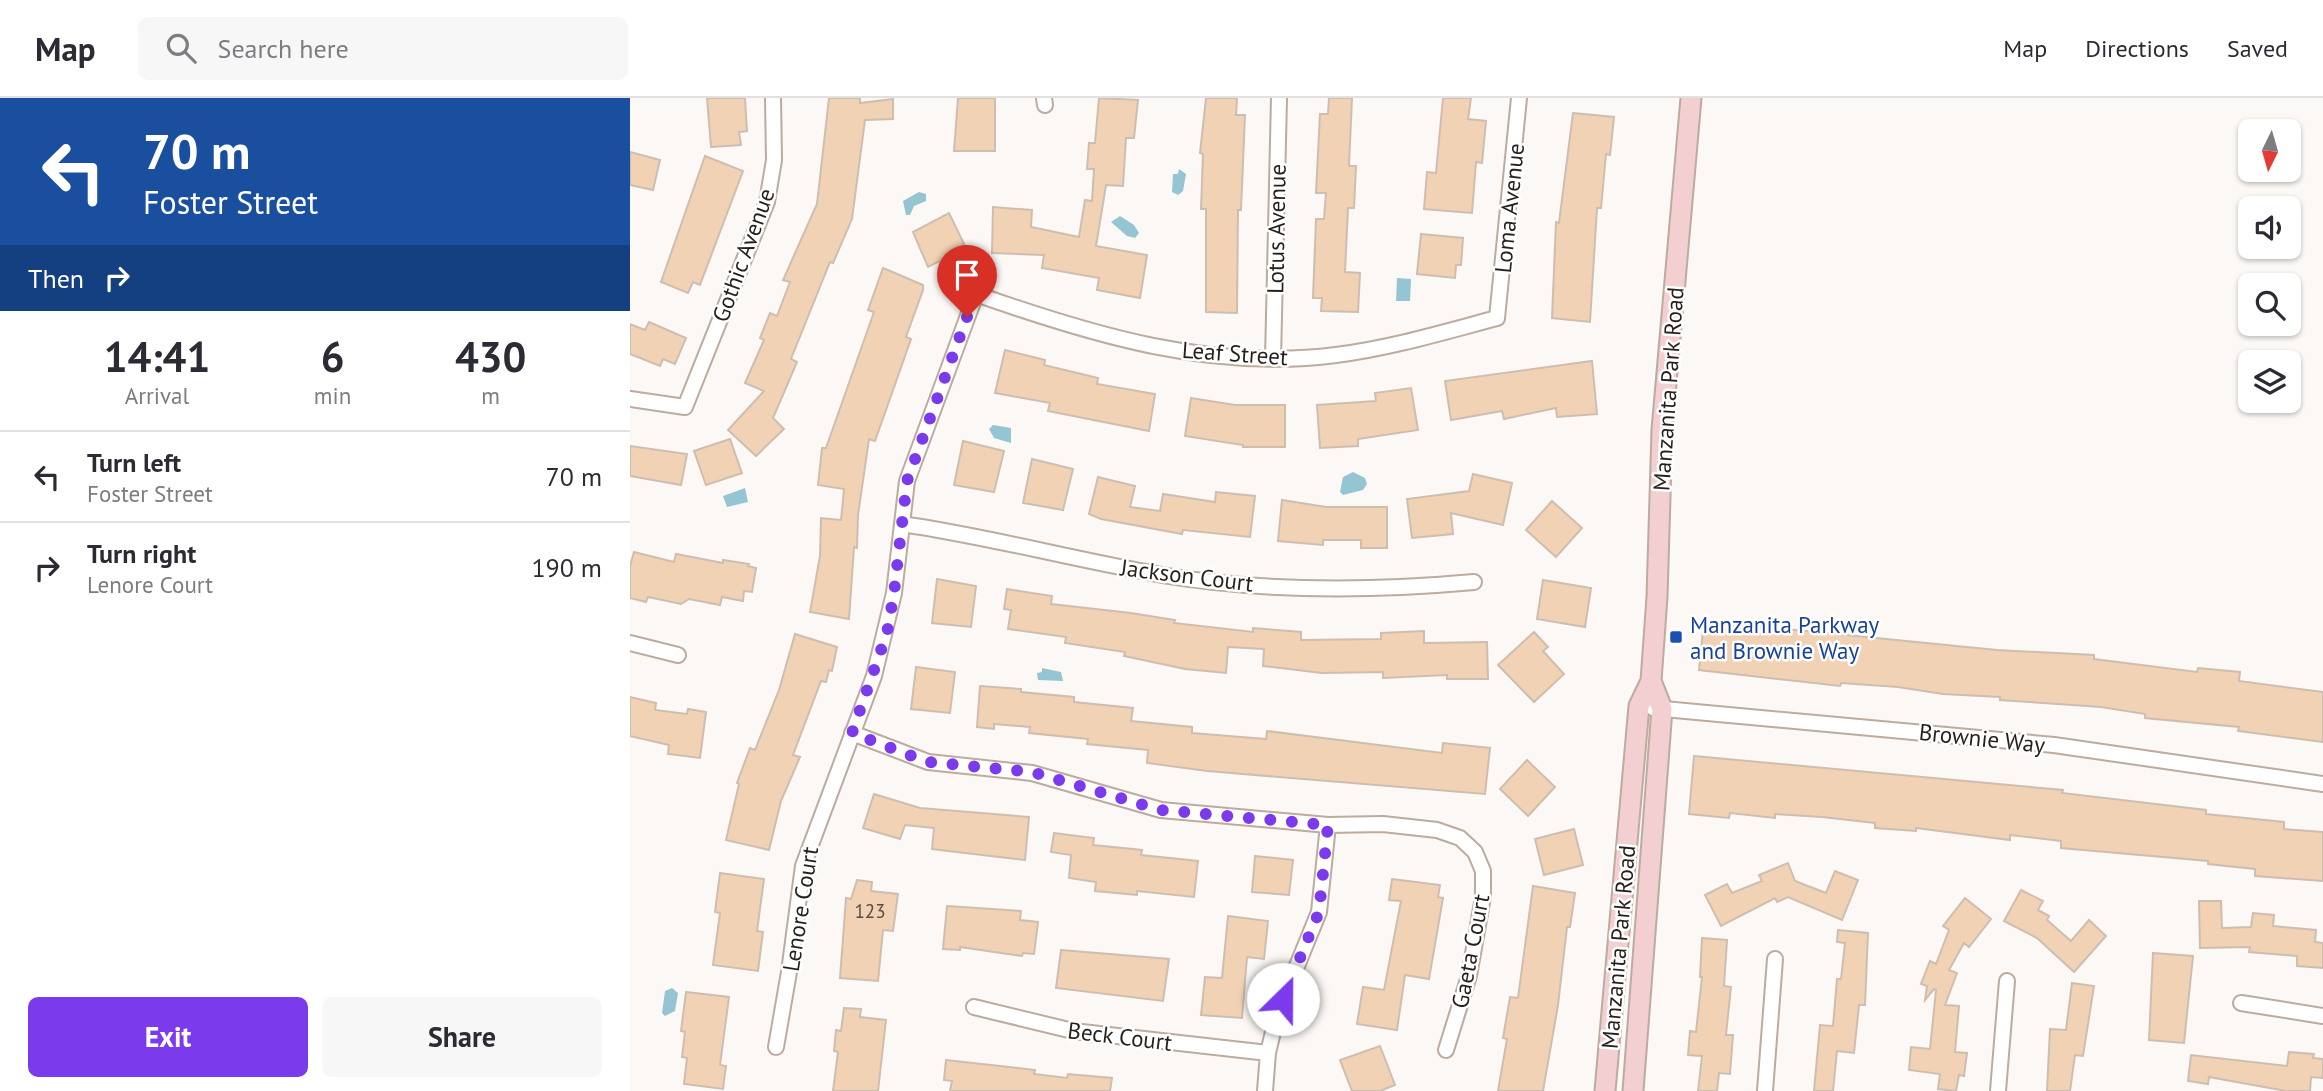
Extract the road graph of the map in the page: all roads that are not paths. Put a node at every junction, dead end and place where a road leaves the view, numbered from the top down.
1 (773, 98) edge
2 (1279, 98) edge
3 (1519, 98) edge
4 (1691, 98) edge
5 (976, 293) joint
6 (1497, 318) joint
7 (1273, 359) junction
8 (630, 399) edge
9 (902, 524) junction
10 (1474, 582) dead end
11 (630, 643) edge
12 (678, 655) dead end
13 (1651, 681) junction
14 (1639, 706) junction
15 (1662, 709) junction
16 (852, 733) junction
17 (2323, 784) edge
18 (1328, 825) junction
19 (1775, 959) dead end
20 (2007, 981) dead end
21 (2241, 1003) dead end
22 (974, 1007) dead end
23 (2323, 1016) edge
24 (776, 1048) dead end
25 (1447, 1050) dead end
26 (1268, 1053) junction
27 (1265, 1091) edge
28 (1605, 1091) edge
29 (1633, 1091) edge
30 (1765, 1091) edge
31 (1998, 1091) edge

1 - 8 street, Gothic Avenue
2 - 7 street, Lotus Avenue
3 - 6 street, Loma Avenue
4 - 13 street, Manzanita Park Road
5 - 7 street, Leaf Street
5 - 9 street, Lenore Court
6 - 7 street, Leaf Street
9 - 10 street, Jackson Court
9 - 16 street, Lenore Court
11 - 12 street
13 - 14 street, Manzanita Park Road
13 - 15 street, Manzanita Park Road
14 - 15 street, Brownie Way
14 - 28 street, Manzanita Park Road
15 - 17 street, Brownie Way
15 - 29 street, Manzanita Park Road
16 - 18 street
16 - 24 street, Lenore Court
18 - 25 street, Gaeta Court
18 - 26 street
19 - 30 street
20 - 31 street
21 - 23 street
22 - 26 street, Beck Court
26 - 27 street

